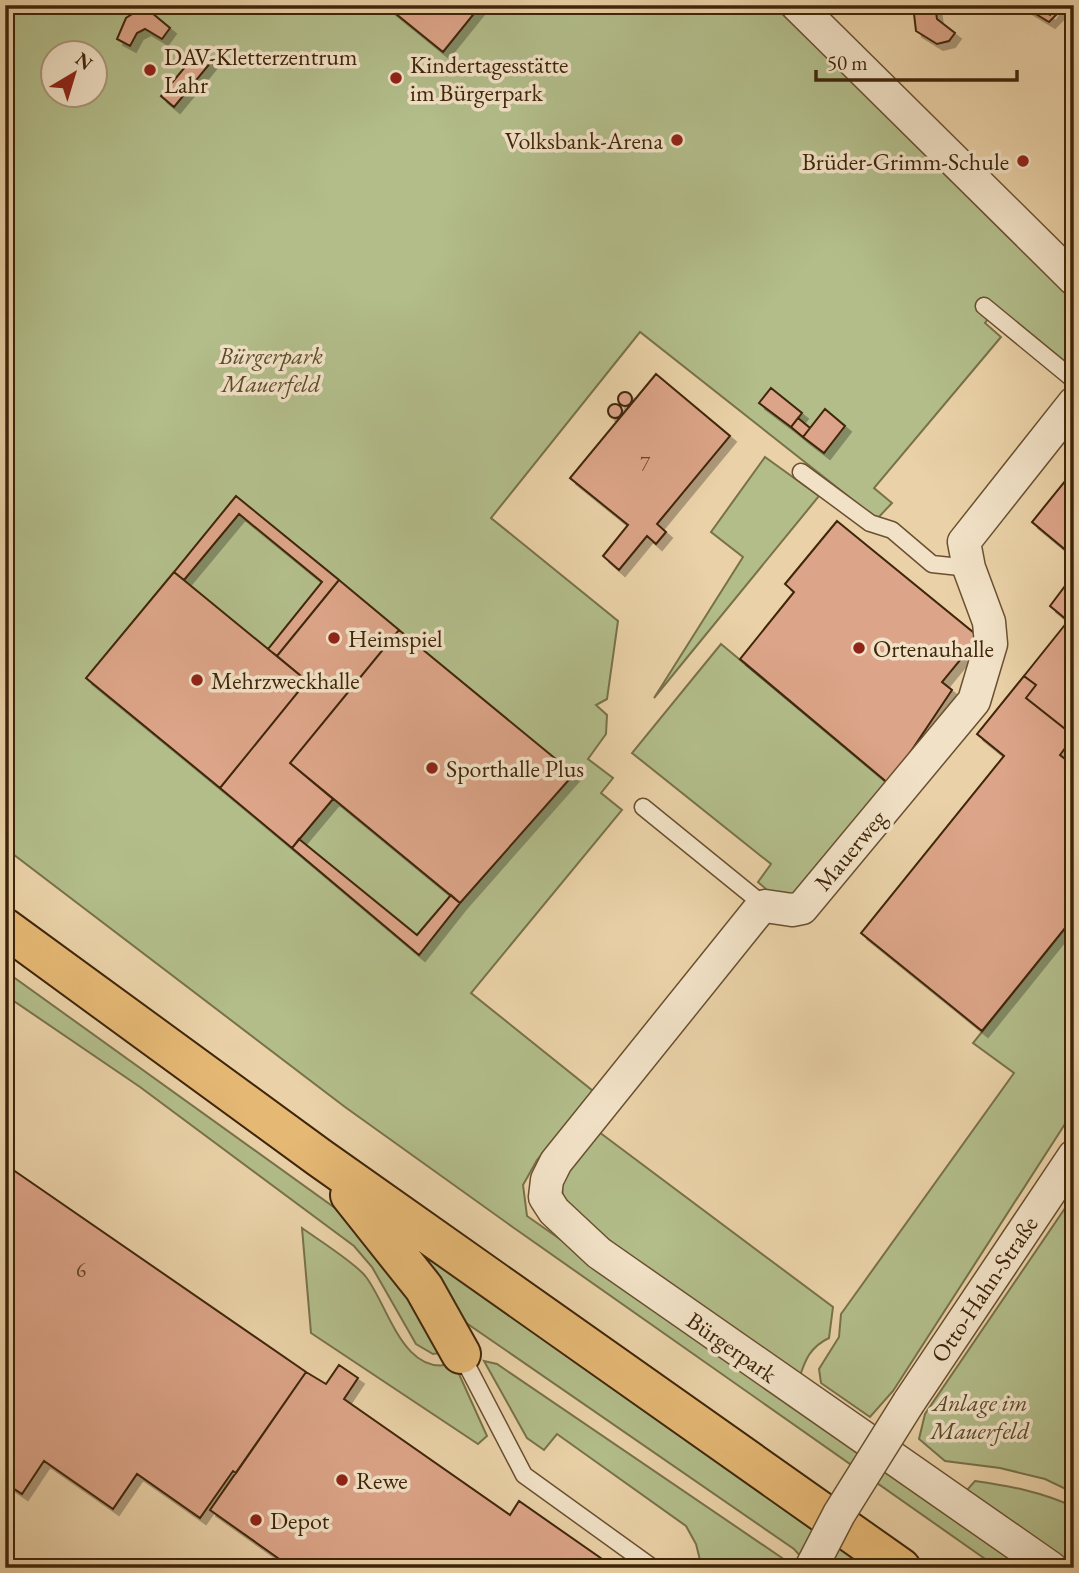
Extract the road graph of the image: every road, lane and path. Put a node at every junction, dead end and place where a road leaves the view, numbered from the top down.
1 (797, 5) edge
2 (1074, 279) edge
3 (984, 306) dead end
4 (1074, 380) edge
5 (1074, 404) edge
6 (801, 472) dead end
7 (969, 568) junction
8 (643, 807) dead end
9 (765, 906) junction
10 (5, 929) edge
11 (1074, 1156) edge
12 (320, 1158) junction
13 (461, 1354) joint
14 (653, 1568) edge
15 (811, 1568) edge
16 (901, 1568) edge
17 (1051, 1568) edge

1 - 2 street
3 - 4 lane
5 - 7 street, Mauerweg
6 - 7 lane
7 - 9 street, Mauerweg
8 - 9 lane
9 - 17 street, Bürgerpark
10 - 12 main road
11 - 15 street, Otto-Hahn-Straße, bridge
12 - 13 main road
12 - 16 main road
13 - 14 lane

